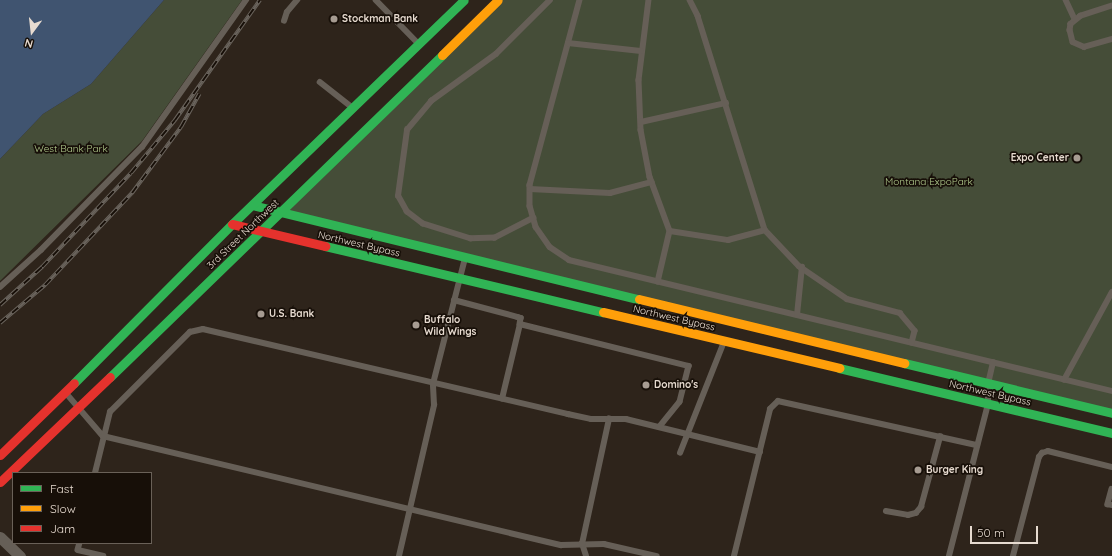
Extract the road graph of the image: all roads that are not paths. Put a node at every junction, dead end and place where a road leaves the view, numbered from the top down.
1 (246, 0) edge
2 (296, 0) edge
3 (376, 0) edge
4 (464, 0) edge
5 (498, 0) edge
6 (550, 0) edge
7 (580, 0) edge
8 (649, 0) edge
9 (690, 0) edge
10 (1066, 0) edge
11 (1104, 0) edge
12 (1109, 7) edge
13 (1075, 19) junction
14 (284, 21) dead end
15 (1112, 39) edge
16 (568, 43) junction
17 (418, 44) junction
18 (641, 51) junction
19 (320, 82) dead end
20 (726, 103) junction
21 (352, 108) junction
22 (641, 122) junction
23 (652, 182) junction
24 (530, 189) junction
25 (252, 204) junction
26 (283, 211) junction
27 (534, 218) junction
28 (232, 224) junction
29 (766, 230) junction
30 (670, 231) junction
31 (260, 232) junction
32 (465, 256) junction
33 (802, 267) junction
34 (460, 279) junction
35 (658, 282) junction
36 (0, 287) edge
37 (1112, 292) edge
38 (454, 300) junction
39 (797, 315) junction
40 (520, 324) junction
41 (724, 341) junction
42 (912, 343) junction
43 (993, 363) junction
44 (1064, 380) junction
45 (433, 384) junction
46 (988, 384) junction
47 (65, 392) junction
48 (1112, 392) edge
49 (502, 399) junction
50 (988, 404) junction
51 (78, 407) junction
52 (1112, 413) edge
53 (609, 419) junction
54 (660, 427) junction
55 (686, 433) junction
56 (1112, 433) edge
57 (104, 436) junction
58 (940, 437) junction
59 (977, 445) junction
60 (760, 452) junction
61 (680, 453) dead end
62 (0, 456) edge
63 (1112, 467) edge
64 (95, 472) edge
65 (0, 482) edge
66 (1112, 489) edge
67 (1112, 505) edge
68 (410, 509) junction
69 (886, 511) dead end
70 (0, 537) edge
71 (80, 544) edge
72 (582, 544) junction
73 (20, 556) edge
74 (101, 556) edge
75 (399, 556) edge
76 (586, 556) edge
77 (657, 556) edge
78 (734, 556) edge
79 (948, 556) edge
80 (1013, 556) edge

1 - 36 lane
2 - 14 lane
3 - 17 lane
4 - 17 main road, 3rd Street Northwest
5 - 26 main road, 3rd Street Northwest
6 - 27 lane
7 - 16 lane
8 - 18 lane
9 - 20 lane
10 - 13 lane
11 - 12 lane
12 - 13 lane
13 - 15 lane
16 - 18 lane
16 - 24 lane
17 - 21 main road, 3rd Street Northwest
18 - 22 lane
19 - 21 lane
20 - 22 lane
20 - 29 lane
21 - 25 main road, 3rd Street Northwest
22 - 23 lane
23 - 24 lane
23 - 30 lane
24 - 27 lane
25 - 26 main road, Northwest Bypass
25 - 28 main road, 3rd Street Northwest
26 - 31 main road, 3rd Street Northwest
26 - 32 main road, Northwest Bypass
27 - 35 lane
28 - 31 main road, Northwest Bypass
28 - 47 main road, 3rd Street Northwest
29 - 30 lane
29 - 33 lane
30 - 35 lane
31 - 34 main road, Northwest Bypass
31 - 51 main road, 3rd Street Northwest
32 - 34 lane
32 - 46 main road, Northwest Bypass
33 - 39 lane
33 - 42 lane
34 - 38 lane
34 - 41 main road, Northwest Bypass
35 - 39 lane
37 - 44 lane
38 - 40 lane
38 - 45 lane
39 - 42 lane
40 - 49 lane
40 - 54 lane
41 - 50 main road, Northwest Bypass
41 - 55 lane
42 - 43 lane
43 - 44 lane
43 - 46 lane
44 - 48 lane
45 - 49 lane
45 - 57 lane
45 - 68 lane
46 - 50 lane
46 - 52 main road, Northwest Bypass
47 - 51 lane
47 - 62 main road, 3rd Street Northwest
49 - 53 lane
50 - 56 main road, Northwest Bypass
50 - 59 lane
51 - 57 lane
51 - 65 main road, 3rd Street Northwest
53 - 54 lane
53 - 72 lane
54 - 55 lane
55 - 60 lane
55 - 61 lane
57 - 64 lane
57 - 68 lane
58 - 59 lane
58 - 60 lane
58 - 69 lane
59 - 79 lane
60 - 78 lane
63 - 80 lane
66 - 67 lane
68 - 72 lane
68 - 75 lane
70 - 73 street
71 - 74 lane
72 - 76 lane
72 - 77 lane

